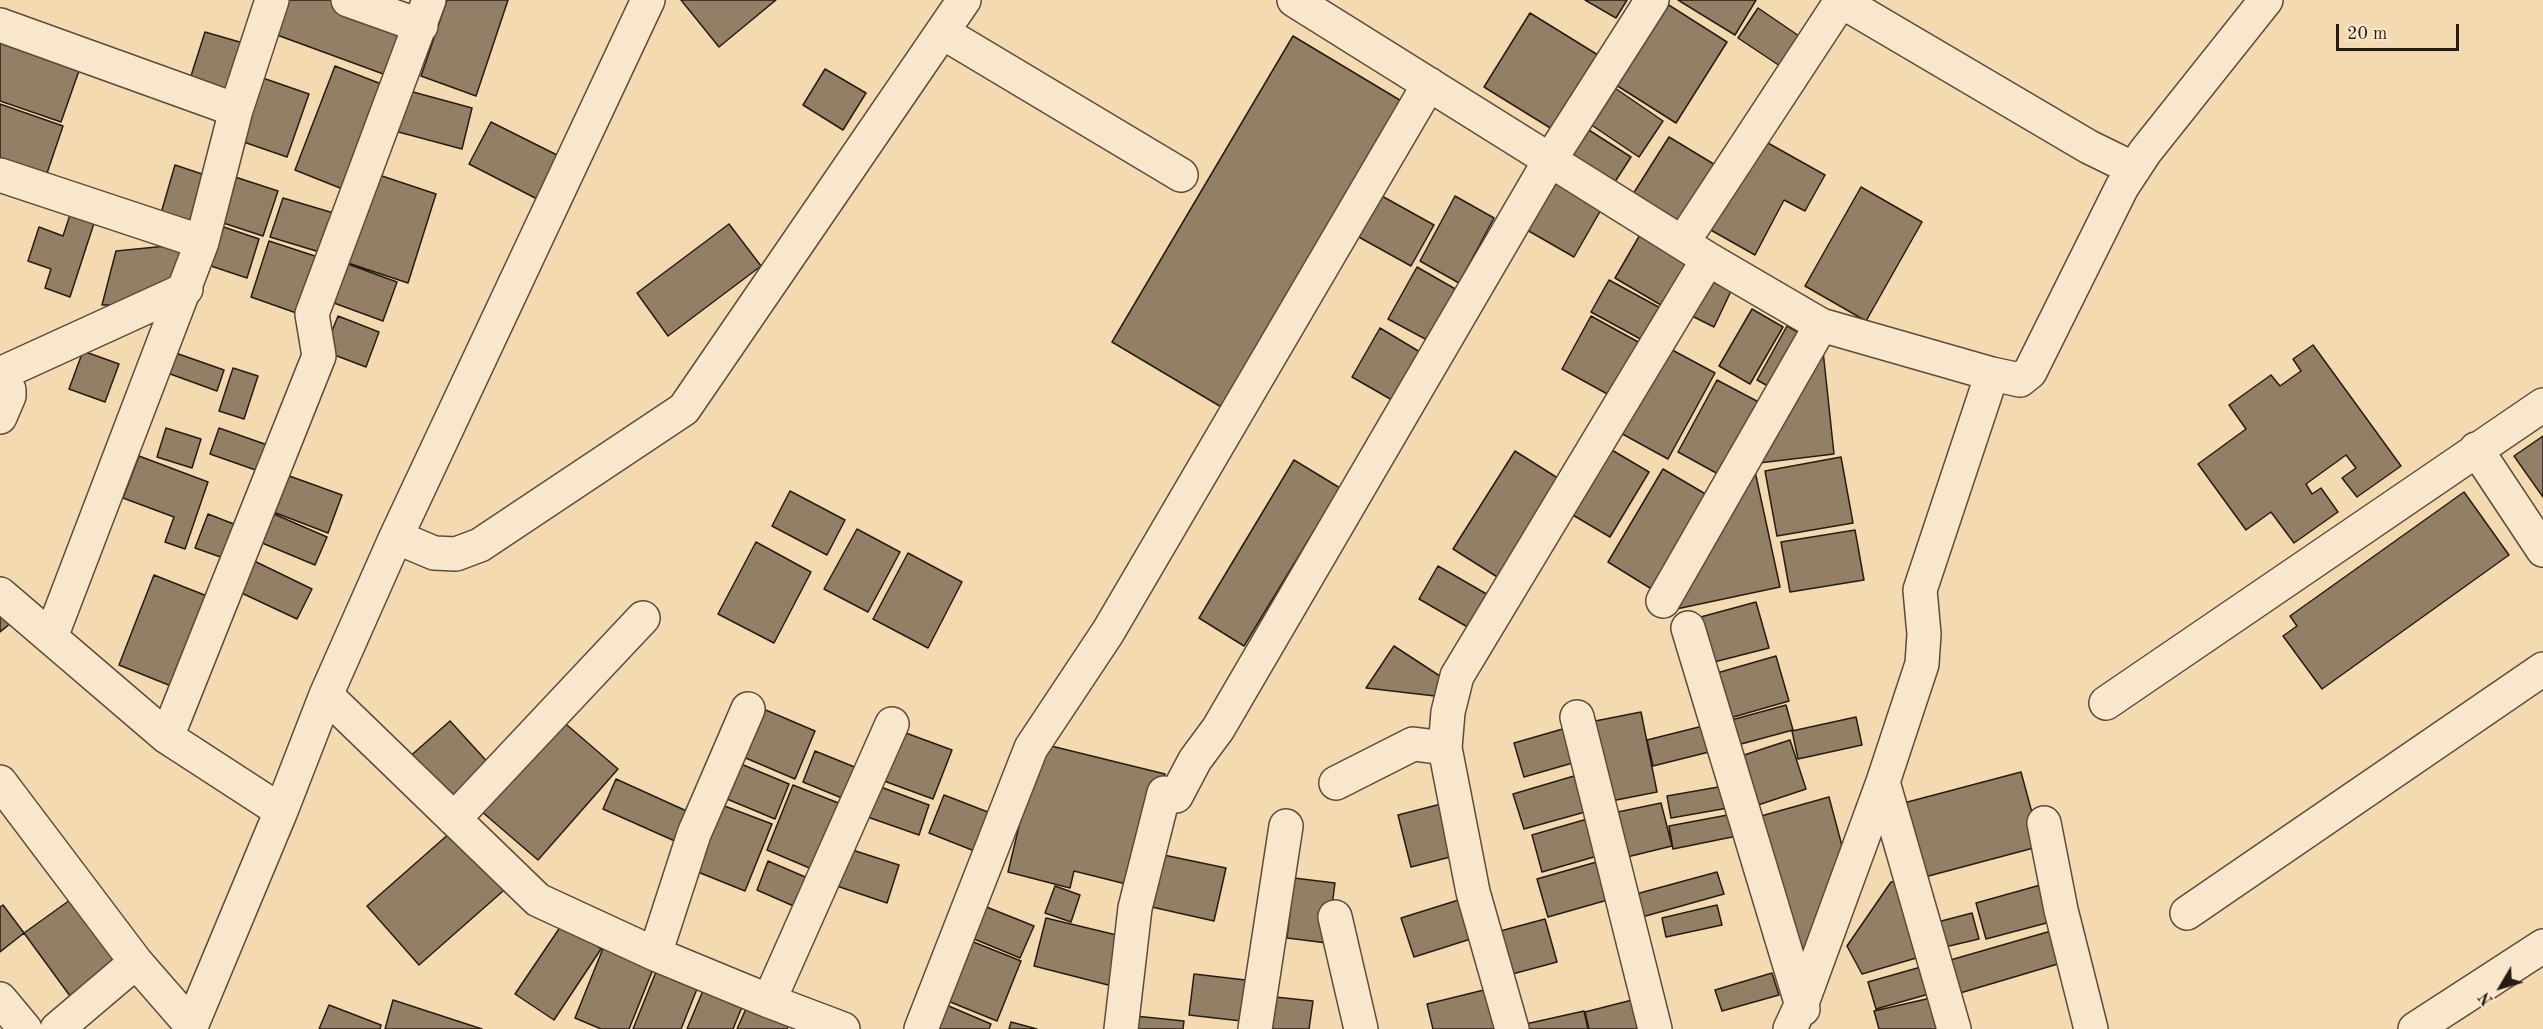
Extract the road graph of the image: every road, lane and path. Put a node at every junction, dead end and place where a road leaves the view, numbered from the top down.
1 (272, 0) edge
2 (348, 0) edge
3 (648, 0) edge
4 (964, 0) edge
5 (1294, 0) edge
6 (1652, 0) edge
7 (2266, 0) edge
8 (1840, 1) edge
9 (425, 13) edge
10 (0, 26) edge
11 (942, 32) junction
12 (1429, 84) junction
13 (236, 110) junction
14 (2111, 158) junction
15 (1550, 160) junction
16 (0, 175) edge
17 (1180, 175) dead end
18 (202, 242) junction
19 (1695, 251) junction
20 (186, 289) junction
21 (1821, 326) junction
22 (0, 376) edge
23 (2002, 377) junction
24 (2543, 405) edge
25 (0, 417) edge
26 (2476, 449) junction
27 (396, 537) junction
28 (2543, 550) edge
29 (0, 594) edge
30 (1663, 601) dead end
31 (643, 618) dead end
32 (1688, 628) dead end
33 (51, 637) junction
34 (2543, 669) edge
35 (326, 695) junction
36 (2106, 704) dead end
37 (748, 709) dead end
38 (1577, 717) dead end
39 (892, 724) dead end
40 (167, 737) junction
41 (1445, 748) junction
42 (0, 782) edge
43 (1883, 782) junction
44 (1336, 783) dead end
45 (281, 811) junction
46 (454, 819) junction
47 (2044, 823) dead end
48 (1286, 826) dead end
49 (2187, 913) dead end
50 (1335, 916) dead end
51 (2543, 946) edge
52 (655, 954) junction
53 (136, 962) junction
54 (0, 999) edge
55 (769, 1001) junction
56 (1800, 1020) edge
57 (191, 1027) edge
58 (25, 1029) edge
59 (57, 1029) edge
60 (843, 1029) edge
61 (921, 1029) edge
62 (1121, 1029) edge
63 (1255, 1029) edge
64 (1361, 1029) edge
65 (1512, 1029) edge
66 (1655, 1029) edge
67 (1954, 1029) edge
68 (2091, 1029) edge
69 (2415, 1029) edge

1 - 13 street
2 - 9 street
3 - 27 street
4 - 11 street
5 - 12 street
6 - 15 street
7 - 14 street
8 - 14 street
8 - 19 street
9 - 40 street
10 - 13 street
11 - 17 street
11 - 27 street
12 - 15 street
12 - 61 street
13 - 18 street
14 - 23 street
15 - 19 street
15 - 62 street
16 - 18 street
18 - 20 street
19 - 21 street
19 - 41 street
20 - 22 street
20 - 33 street
21 - 23 street
21 - 30 street
22 - 25 street
23 - 43 street
24 - 26 street
26 - 28 street
26 - 36 street
27 - 35 street
29 - 33 street
31 - 46 street
32 - 56 street
33 - 40 street
34 - 49 street
35 - 45 street
35 - 46 street
37 - 52 street
38 - 66 street
39 - 55 street
40 - 45 street
41 - 44 street
41 - 65 street
42 - 53 street
43 - 56 street
43 - 67 street
45 - 57 street
46 - 52 street
47 - 68 street
48 - 63 street
50 - 64 street
51 - 69 street
52 - 55 street
53 - 57 street
53 - 59 street
54 - 58 street
55 - 60 street

